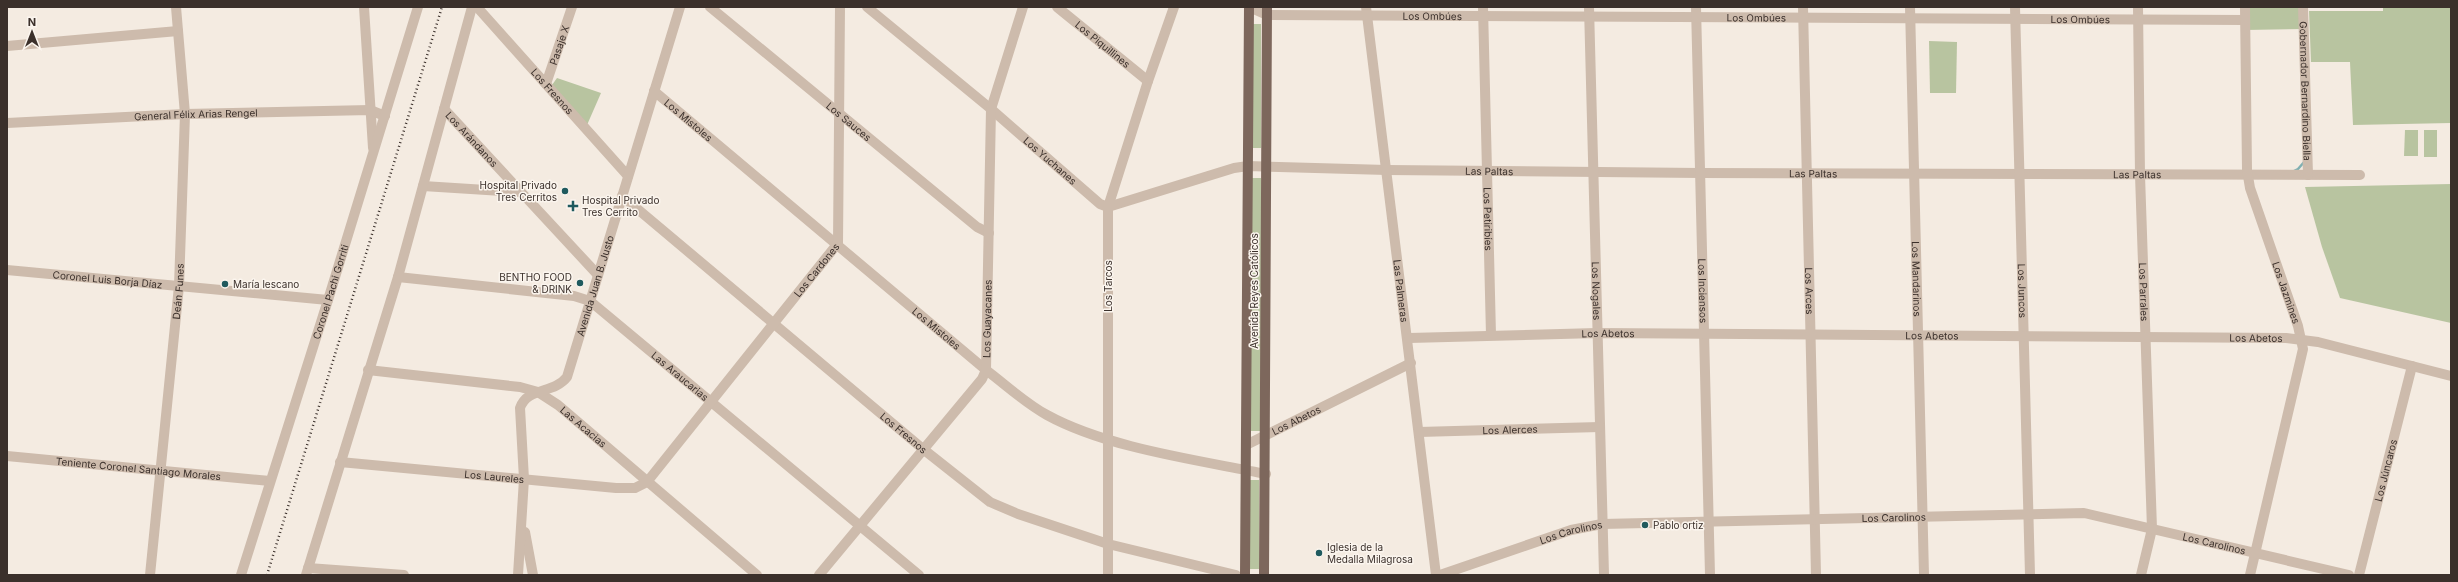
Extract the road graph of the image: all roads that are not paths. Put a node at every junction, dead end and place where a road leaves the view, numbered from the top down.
1 (176, 7) edge
2 (364, 7) edge
3 (418, 7) edge
4 (472, 7) edge
5 (477, 7) edge
6 (572, 7) edge
7 (680, 7) edge
8 (710, 7) edge
9 (840, 7) edge
10 (867, 7) edge
11 (1023, 7) edge
12 (1057, 7) edge
13 (1174, 7) edge
14 (1249, 7) edge
15 (1483, 7) edge
16 (1589, 7) edge
17 (1696, 7) edge
18 (1803, 7) edge
19 (1910, 7) edge
20 (2015, 7) edge
21 (2138, 7) edge
22 (2245, 7) edge
23 (2303, 7) edge
24 (1267, 11) edge
25 (1367, 12) edge
26 (1483, 18) junction
27 (1590, 18) junction
28 (1696, 18) junction
29 (1803, 19) junction
30 (1910, 20) junction
31 (2015, 20) junction
32 (2245, 20) junction
33 (2138, 21) junction
34 (178, 31) junction
35 (7, 46) edge
36 (1148, 80) junction
37 (546, 84) junction
38 (654, 91) junction
39 (444, 109) junction
40 (991, 109) junction
41 (370, 110) junction
42 (184, 114) junction
43 (384, 116) junction
44 (840, 116) junction
45 (7, 123) edge
46 (374, 150) junction
47 (1248, 166) junction
48 (1266, 166) junction
49 (1387, 170) junction
50 (1487, 171) junction
51 (1593, 171) junction
52 (1700, 173) junction
53 (1806, 173) junction
54 (1914, 174) junction
55 (2020, 175) junction
56 (2140, 175) junction
57 (2360, 175) dead end
58 (628, 176) junction
59 (2248, 176) junction
60 (2308, 176) junction
61 (423, 186) junction
62 (518, 192) junction
63 (622, 196) junction
64 (1108, 207) junction
65 (989, 233) junction
66 (838, 243) junction
67 (7, 270) edge
68 (598, 275) junction
69 (398, 277) junction
70 (179, 286) junction
71 (328, 300) junction
72 (590, 301) junction
73 (774, 324) junction
74 (1597, 333) junction
75 (1704, 334) junction
76 (1810, 334) junction
77 (1491, 335) junction
78 (1917, 336) junction
79 (2146, 336) junction
80 (2024, 337) junction
81 (1408, 338) junction
82 (2303, 339) junction
83 (1411, 363) junction
84 (2412, 366) junction
85 (368, 370) junction
86 (986, 370) junction
87 (2451, 376) edge
88 (538, 392) junction
89 (711, 401) junction
90 (1600, 427) junction
91 (1419, 432) junction
92 (1266, 436) junction
93 (1109, 440) junction
94 (1246, 445) junction
95 (923, 449) junction
96 (7, 456) edge
97 (340, 462) junction
98 (1246, 469) junction
99 (160, 471) junction
100 (1266, 474) junction
101 (524, 479) junction
102 (270, 481) junction
103 (647, 482) junction
104 (2028, 513) junction
105 (1923, 516) junction
106 (1815, 519) junction
107 (523, 520) junction
108 (1708, 522) junction
109 (1602, 524) junction
110 (860, 525) junction
111 (2152, 529) junction
112 (1108, 544) junction
113 (2255, 553) junction
114 (307, 571) edge
115 (150, 575) edge
116 (241, 575) edge
117 (404, 575) edge
118 (518, 575) edge
119 (534, 575) edge
120 (757, 575) edge
121 (818, 575) edge
122 (919, 575) edge
123 (1108, 575) edge
124 (1236, 575) edge
125 (1245, 575) edge
126 (1264, 575) edge
127 (1436, 575) edge
128 (1440, 575) edge
129 (1604, 575) edge
130 (1710, 575) edge
131 (1816, 575) edge
132 (1924, 575) edge
133 (2030, 575) edge
134 (2141, 575) edge
135 (2250, 575) edge
136 (2349, 575) edge
137 (2359, 575) edge

1 - 34 street, Deán Funes
2 - 41 street
3 - 43 street, Coronel Pachi Gorriti
4 - 39 street
5 - 37 street, Los Fresnos
6 - 37 street, Pasaje X
7 - 38 street, Avenida Juan B. Justo
8 - 44 street, Los Sauces
9 - 44 street, Los Cardones
10 - 40 street, Los Yuchanes
11 - 40 street, Los Guayacanes
12 - 36 street, Los Piquillines
13 - 36 street, Los Tarcos
14 - 24 street
14 - 47 main road, Avenida Reyes Católicos
15 - 26 street, Los Petiribíes
16 - 27 street, Los Nogales
17 - 28 street, Los Inciensos
18 - 29 street, Los Arces
19 - 30 street, Los Mandarinos
20 - 31 street, Los Juncos
21 - 33 street, Los Parrales
22 - 32 street, Los Jazmines
23 - 60 street, Gobernador Bernardino Biella
24 - 25 street, Los Ombúes
24 - 48 main road, Avenida Reyes Católicos
25 - 26 street, Los Ombúes
25 - 49 street, Las Palmeras
26 - 27 street, Los Ombúes
26 - 50 street, Los Petiribíes
27 - 28 street, Los Ombúes
27 - 51 street, Los Nogales
28 - 29 street, Los Ombúes
28 - 52 street, Los Inciensos
29 - 30 street, Los Ombúes
29 - 53 street, Los Arces
30 - 31 street, Los Ombúes
30 - 54 street, Los Mandarinos
31 - 33 street, Los Ombúes
31 - 55 street, Los Juncos
32 - 33 street, Los Ombúes
32 - 59 street, Los Jazmines
33 - 56 street, Los Parrales
34 - 35 street
34 - 42 street, Deán Funes
36 - 64 street, Los Tarcos
37 - 58 street, Los Fresnos
38 - 58 street, Avenida Juan B. Justo
38 - 66 street, Los Mistoles
39 - 61 street
39 - 62 street, Los Arándanos
40 - 64 street, Los Yuchanes
40 - 65 street, Los Guayacanes
41 - 42 street, General Félix Arias Rengel
41 - 43 street, General Félix Arias Rengel
41 - 46 street
42 - 45 street, General Félix Arias Rengel
42 - 70 street, Deán Funes
43 - 46 street, Coronel Pachi Gorriti
44 - 65 street, Los Sauces
44 - 66 street, Los Cardones
46 - 71 street, Coronel Pachi Gorriti
47 - 48 street
47 - 64 street
47 - 94 main road, Avenida Reyes Católicos
48 - 49 street, Las Paltas
48 - 92 main road, Avenida Reyes Católicos
49 - 50 street, Las Paltas
49 - 81 street, Las Palmeras
50 - 51 street, Las Paltas
50 - 77 street, Los Petiribíes
51 - 52 street, Las Paltas
51 - 74 street, Los Nogales
52 - 53 street, Las Paltas
52 - 75 street, Los Inciensos
53 - 54 street, Las Paltas
53 - 76 street, Los Arces
54 - 55 street, Las Paltas
54 - 78 street, Los Mandarinos
55 - 56 street, Las Paltas
55 - 80 street, Los Juncos
56 - 59 street, Las Paltas
56 - 79 street, Los Parrales
57 - 60 street, Las Paltas
58 - 63 street, Avenida Juan B. Justo
59 - 60 street, Las Paltas
59 - 82 street, Los Jazmines
61 - 62 street
61 - 69 street
62 - 68 street, Los Arándanos
63 - 68 street, Avenida Juan B. Justo
63 - 73 street, Los Fresnos
64 - 93 street, Los Tarcos
65 - 86 street, Los Guayacanes
66 - 73 street, Los Cardones
66 - 86 street, Los Mistoles
67 - 70 street, Coronel Luis Borja Díaz
68 - 72 street, Avenida Juan B. Justo
69 - 72 street, Las Araucarias
69 - 85 street
70 - 71 street, Coronel Luis Borja Díaz
70 - 99 street, Deán Funes
71 - 102 street, Coronel Pachi Gorriti
72 - 88 street, Avenida Juan B. Justo
72 - 89 street, Las Araucarias
73 - 89 street, Los Cardones
73 - 95 street, Los Fresnos
74 - 75 street, Los Abetos
74 - 77 street, Los Abetos
74 - 90 street, Los Nogales
75 - 76 street, Los Abetos
75 - 108 street, Los Inciensos
76 - 78 street, Los Abetos
76 - 106 street, Los Arces
77 - 81 street, Los Abetos
78 - 80 street, Los Abetos
78 - 105 street, Los Mandarinos
79 - 80 street, Los Abetos
79 - 82 street, Los Abetos
79 - 111 street, Los Parrales
80 - 104 street, Los Juncos
81 - 83 street, Las Palmeras
82 - 84 street, Los Abetos
82 - 113 street, Los Jazmines
83 - 91 street, Las Palmeras
83 - 92 street, Los Abetos
84 - 87 street, Los Abetos
84 - 137 street, Los Júncaros
85 - 88 street, Las Acacias
85 - 97 street
86 - 93 street, Los Mistoles
86 - 95 street, Los Guayacanes
88 - 101 street, Avenida Juan B. Justo
88 - 103 street, Las Acacias
89 - 103 street, Los Cardones
89 - 110 street, Las Araucarias
90 - 91 street, Los Alerces
90 - 109 street, Los Nogales
91 - 127 street, Las Palmeras
92 - 94 street, Los Abetos
92 - 100 main road, Avenida Reyes Católicos
93 - 98 street, Los Mistoles
93 - 112 street, Los Tarcos
94 - 98 main road, Avenida Reyes Católicos
95 - 110 street, Los Guayacanes
95 - 112 street, Los Fresnos
96 - 99 street, Teniente Coronel Santiago Morales
97 - 101 street, Los Laureles
97 - 114 street
98 - 100 street, Los Mistoles
98 - 125 main road, Avenida Reyes Católicos
99 - 102 street, Teniente Coronel Santiago Morales
99 - 115 street, Deán Funes
100 - 126 main road, Avenida Reyes Católicos
101 - 103 street, Los Laureles
101 - 107 street, Avenida Juan B. Justo
102 - 116 street, Coronel Pachi Gorriti
103 - 120 street, Las Acacias
104 - 105 street, Los Carolinos
104 - 111 street, Los Carolinos
104 - 133 street, Los Juncos
105 - 106 street, Los Carolinos
105 - 132 street, Los Mandarinos
106 - 108 street, Los Carolinos
106 - 131 street, Los Arces
107 - 118 street, Avenida Juan B. Justo
107 - 119 street, Avenida Juan B. Justo
108 - 109 street, Los Carolinos
108 - 130 street, Los Inciensos
109 - 128 street, Los Carolinos
109 - 129 street, Los Nogales
110 - 121 street, Los Guayacanes
110 - 122 street, Las Araucarias
111 - 113 street, Los Carolinos
111 - 134 street, Los Parrales
112 - 123 street, Los Tarcos
112 - 124 street, Los Fresnos
113 - 135 street, Los Jazmines
113 - 136 street, Los Carolinos
114 - 117 street

